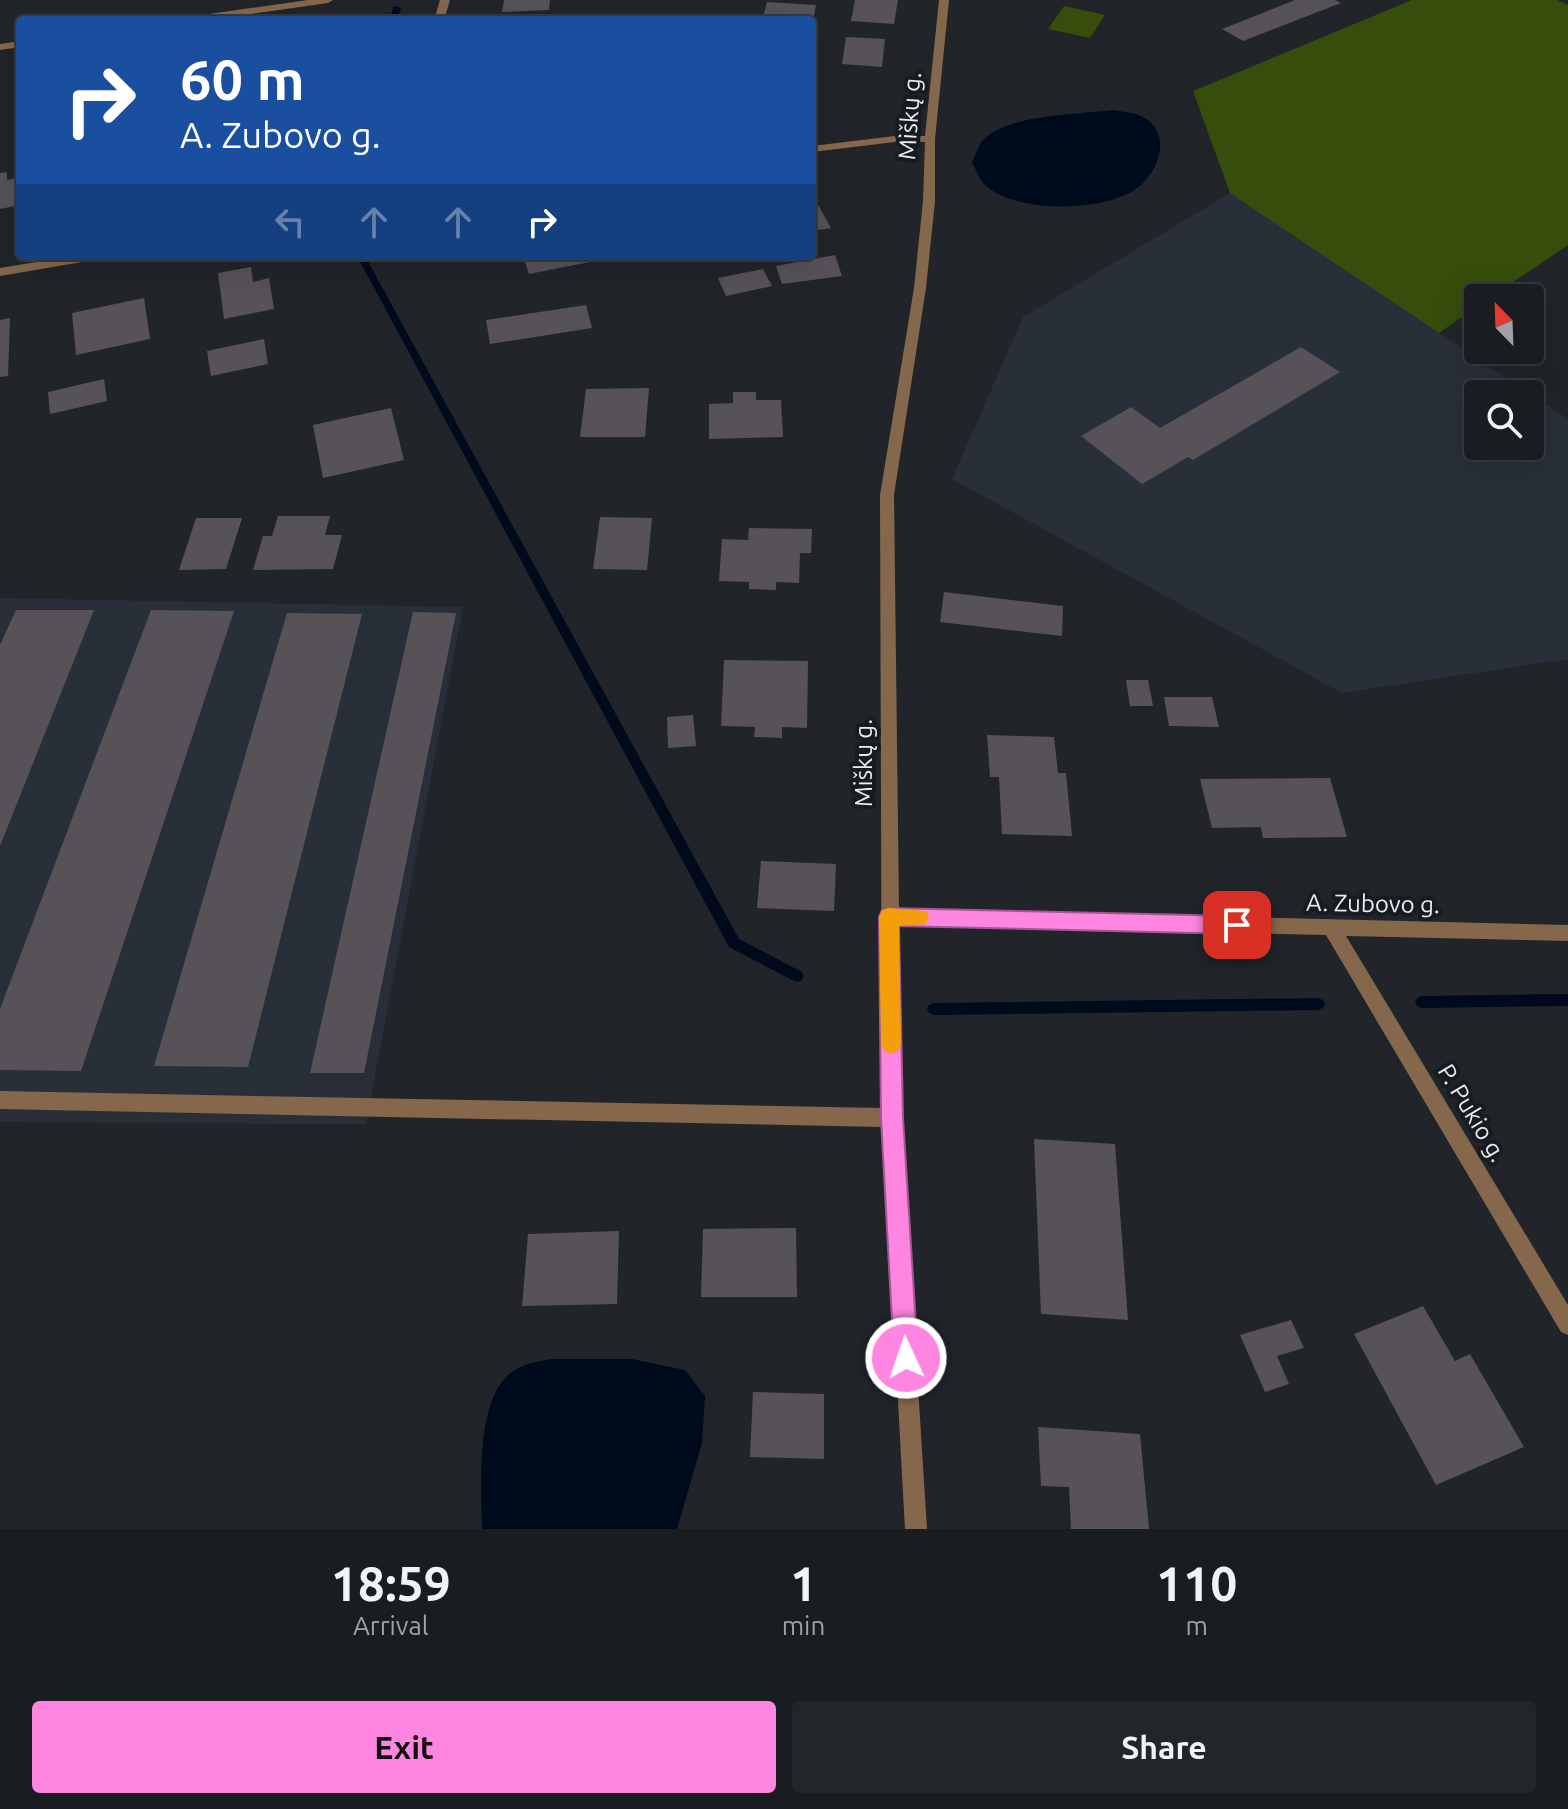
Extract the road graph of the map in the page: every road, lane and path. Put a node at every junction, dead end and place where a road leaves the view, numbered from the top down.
1 (328, 0) edge
2 (944, 0) edge
3 (216, 16) edge
4 (930, 139) junction
5 (816, 149) edge
6 (70, 260) edge
7 (0, 272) edge
8 (889, 917) junction
9 (1331, 927) junction
10 (1568, 933) edge
11 (0, 1100) edge
12 (892, 1118) junction
13 (1568, 1325) edge
14 (916, 1529) edge

1 - 3 street
2 - 4 street, Miškų g.
4 - 5 street
4 - 8 street, Miškų g.
6 - 7 street
8 - 9 street, A. Zubovo g.
8 - 12 street, Miškų g.
9 - 10 street, A. Zubovo g.
9 - 13 street, P. Pukio g.
11 - 12 street
12 - 14 street, Miškų g.

